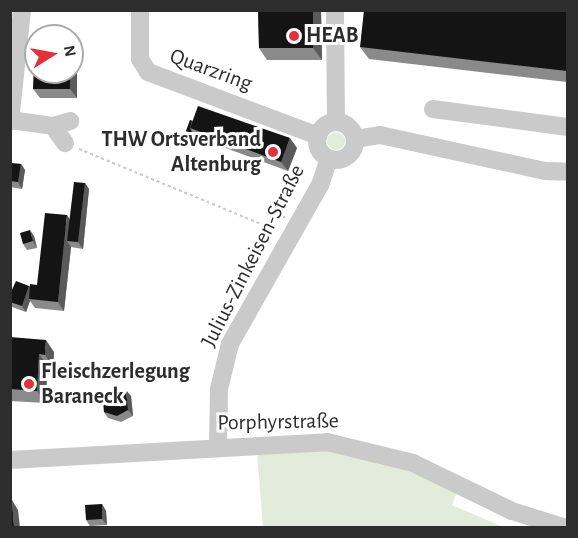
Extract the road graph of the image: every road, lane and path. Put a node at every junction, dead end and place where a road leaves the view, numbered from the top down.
1 (22, 10) edge
2 (140, 10) edge
3 (335, 10) edge
4 (433, 109) dead end
5 (11, 120) edge
6 (336, 122) junction
7 (567, 127) edge
8 (318, 136) junction
9 (355, 139) junction
10 (65, 143) joint
11 (329, 159) junction
12 (567, 171) edge
13 (291, 235) junction
14 (218, 446) junction
15 (10, 460) edge
16 (566, 528) edge

1 - 5 street
2 - 8 street, Quarzring
3 - 6 street
4 - 7 street
5 - 10 street
6 - 8 street
6 - 9 street
8 - 11 street, Julius-Zinkeisen-Straße
9 - 11 street, Julius-Zinkeisen-Straße
9 - 12 street
10 - 13 path
11 - 13 street, Julius-Zinkeisen-Straße
13 - 14 street, Julius-Zinkeisen-Straße
14 - 15 street, Porphyrstraße
14 - 16 street, Porphyrstraße

